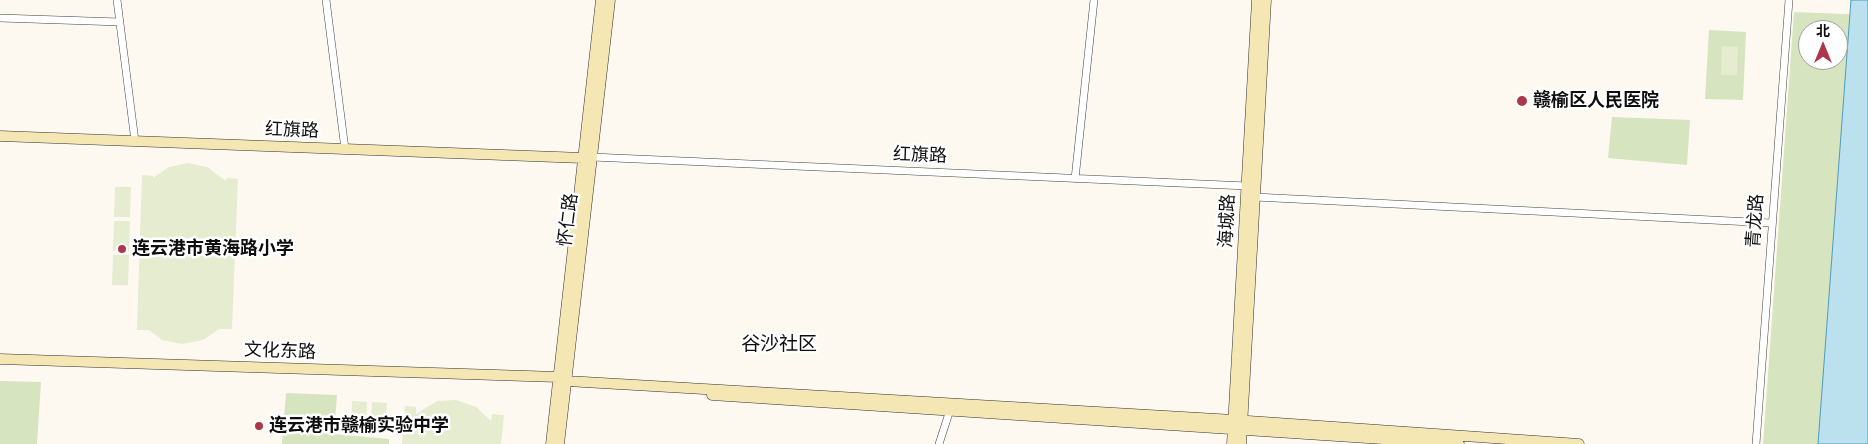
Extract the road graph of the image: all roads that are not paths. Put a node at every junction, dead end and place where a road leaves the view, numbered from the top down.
1 (117, 0) edge
2 (326, 0) edge
3 (601, 0) edge
4 (610, 0) edge
5 (1094, 0) edge
6 (1257, 0) edge
7 (1266, 0) edge
8 (1789, 0) edge
9 (0, 18) edge
10 (120, 22) junction
11 (0, 136) edge
12 (135, 141) junction
13 (346, 149) junction
14 (588, 158) junction
15 (1076, 179) junction
16 (1247, 186) junction
17 (1255, 197) junction
18 (1771, 223) junction
19 (0, 359) edge
20 (564, 381) junction
21 (950, 410) junction
22 (1238, 425) junction
23 (550, 444) edge
24 (560, 444) edge
25 (939, 444) edge
26 (1232, 444) edge
27 (1241, 444) edge
28 (1459, 444) edge
29 (1579, 444) edge
30 (1756, 444) edge

1 - 10 street
2 - 13 street
3 - 14 main road, 怀仁路
4 - 14 main road, 怀仁路
5 - 15 street
6 - 16 main road, 海城路
7 - 17 main road, 海城路
8 - 18 street, 青龙路
9 - 10 street
10 - 12 street
11 - 12 main road, 红旗路
12 - 13 main road, 红旗路
13 - 14 main road, 红旗路
14 - 15 street, 红旗路
14 - 20 main road, 怀仁路
15 - 16 street, 红旗路
16 - 22 main road, 海城路
17 - 18 street
17 - 22 main road, 海城路
18 - 30 street, 青龙路
19 - 20 main road, 文化东路
20 - 21 main road
20 - 22 main road
20 - 23 main road, 怀仁路
20 - 24 main road, 怀仁路
21 - 22 main road
21 - 25 street
22 - 26 main road, 海城路
22 - 27 main road, 海城路
22 - 28 main road
22 - 29 main road

